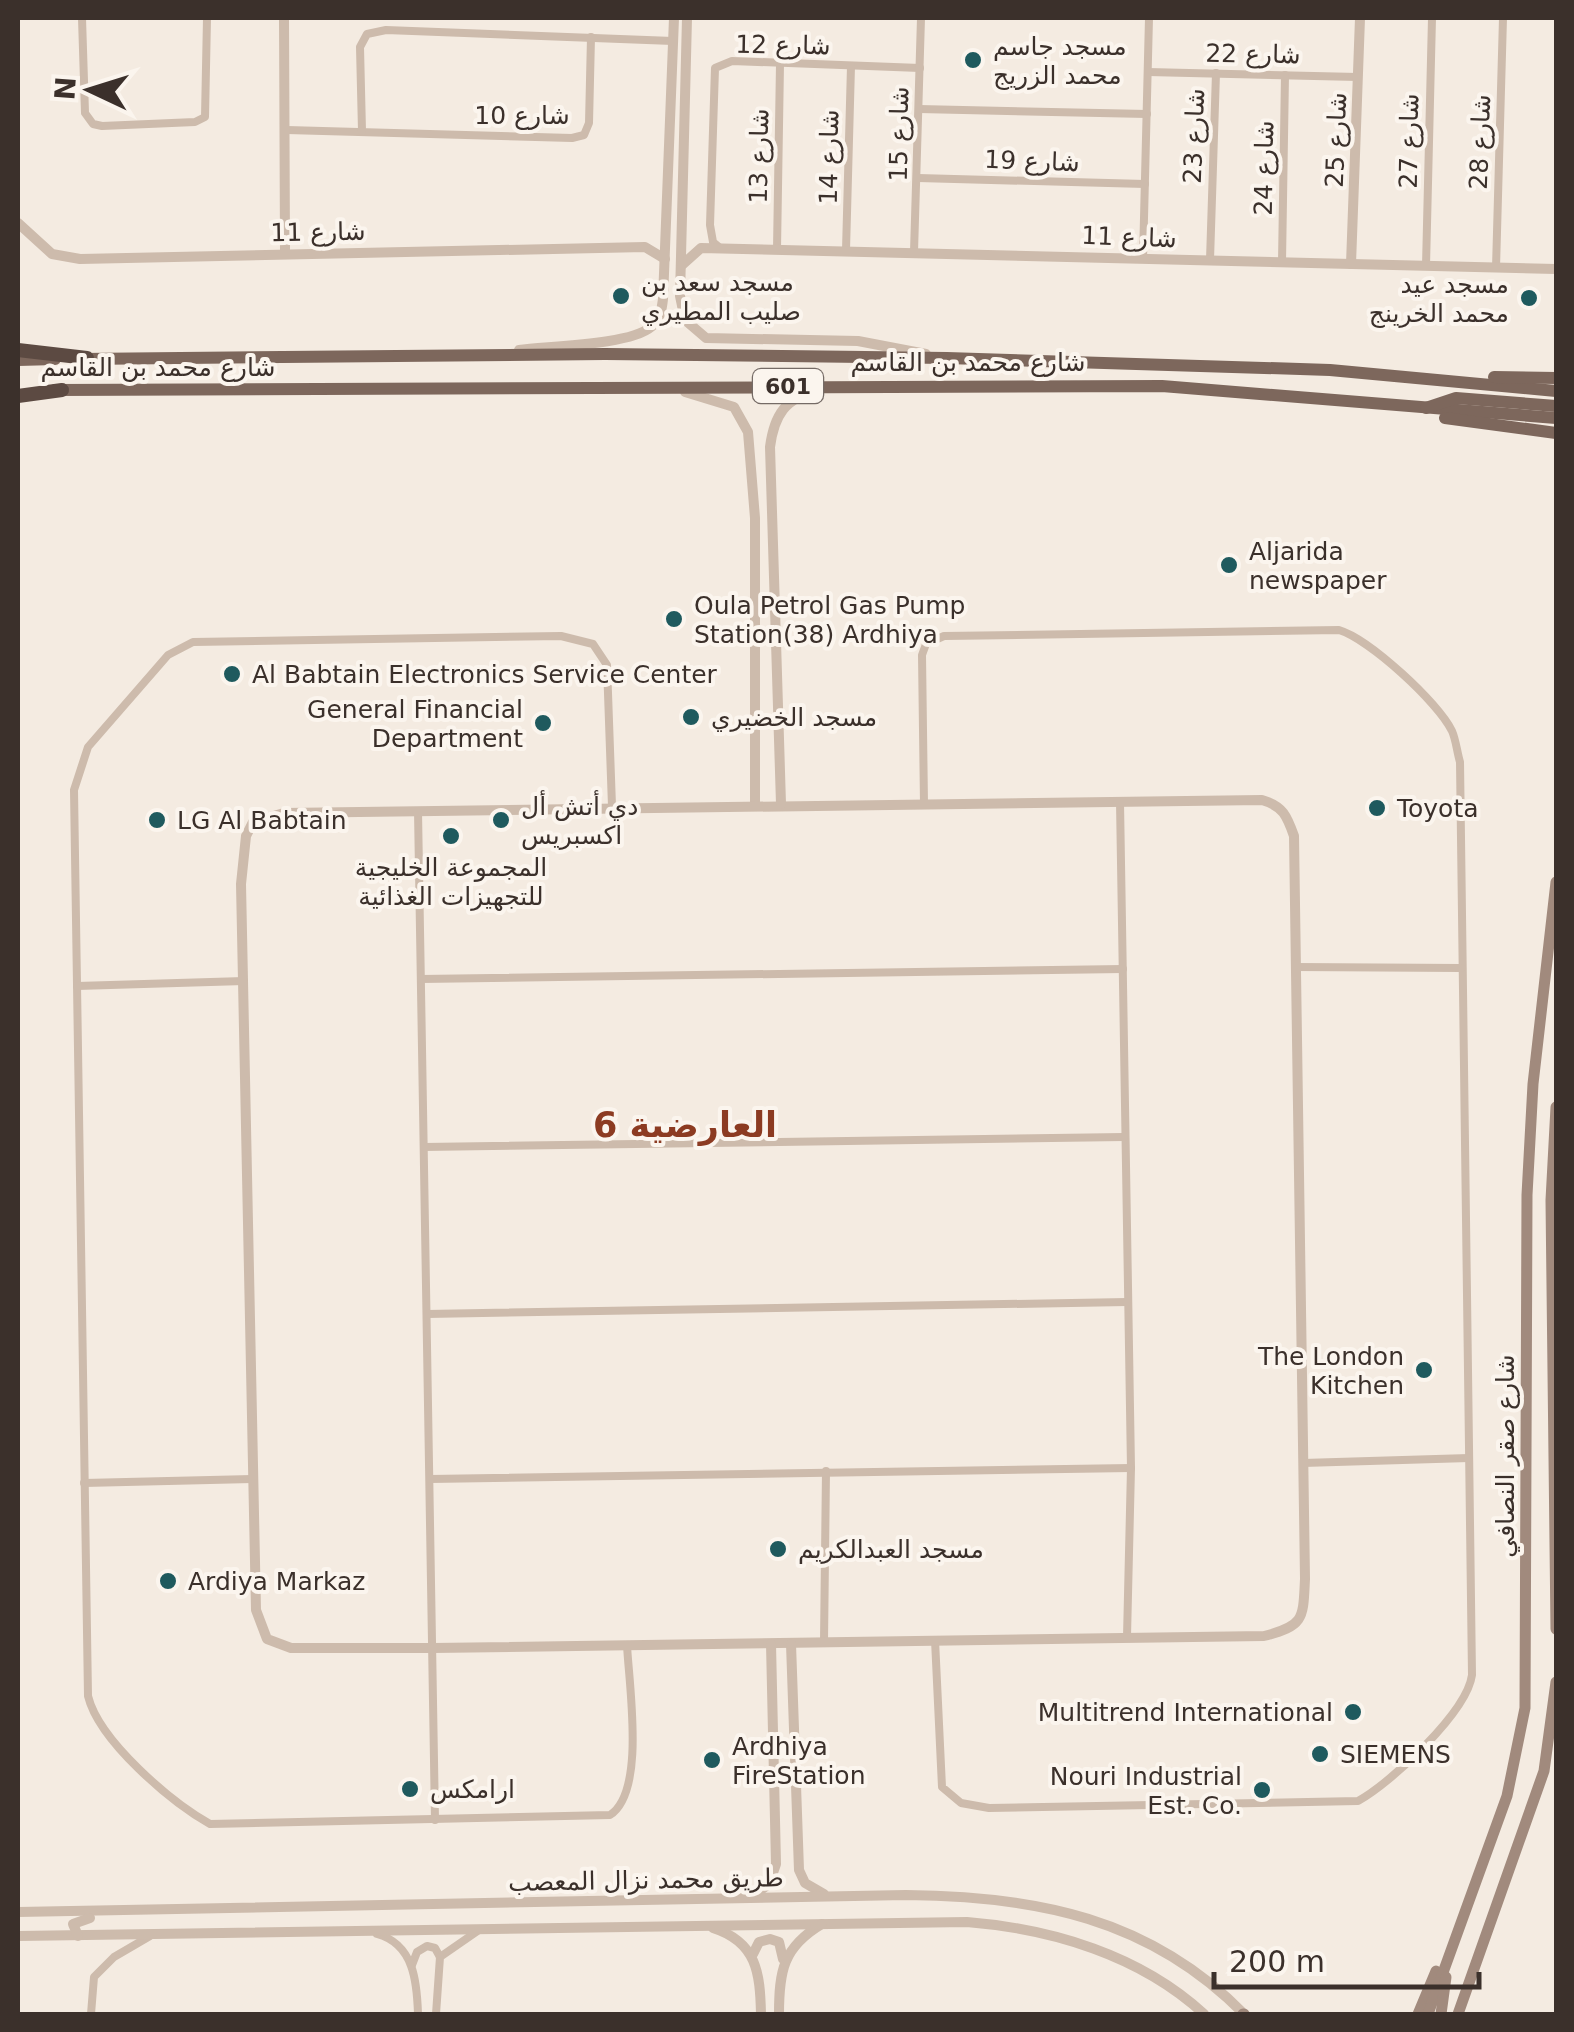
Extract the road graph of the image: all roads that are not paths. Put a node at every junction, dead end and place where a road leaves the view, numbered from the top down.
1 (82, 18) edge
2 (207, 18) edge
3 (284, 18) edge
4 (674, 18) edge
5 (687, 18) edge
6 (921, 18) edge
7 (1149, 18) edge
8 (1360, 18) edge
9 (1432, 18) edge
10 (1502, 18) edge
11 (591, 37) junction
12 (673, 41) junction
13 (780, 64) junction
14 (851, 66) junction
15 (920, 68) junction
16 (1148, 72) junction
17 (1216, 74) junction
18 (1285, 75) junction
19 (1358, 77) junction
20 (919, 109) junction
21 (1147, 114) junction
22 (286, 130) junction
23 (362, 132) junction
24 (918, 178) junction
25 (1145, 184) junction
26 (667, 217) junction
27 (683, 222) junction
28 (18, 223) edge
29 (666, 232) junction
30 (644, 247) junction
31 (700, 248) junction
32 (723, 248) junction
33 (777, 249) junction
34 (846, 250) junction
35 (285, 252) junction
36 (914, 252) junction
37 (1143, 258) junction
38 (665, 259) junction
39 (1210, 260) junction
40 (1282, 262) junction
41 (1351, 264) junction
42 (1426, 266) junction
43 (1496, 268) junction
44 (682, 270) junction
45 (1556, 270) edge
46 (664, 274) junction
47 (18, 350) edge
48 (488, 355) junction
49 (87, 358) junction
50 (946, 358) junction
51 (18, 360) edge
52 (1330, 370) junction
53 (1556, 378) edge
54 (1440, 379) junction
55 (1046, 384) junction
56 (1162, 386) junction
57 (669, 388) junction
58 (62, 390) joint
59 (1556, 390) edge
60 (18, 393) edge
61 (1556, 406) edge
62 (1424, 410) junction
63 (1556, 418) edge
64 (1556, 433) edge
65 (770, 448) junction
66 (750, 451) junction
67 (1120, 802) junction
68 (756, 804) junction
69 (781, 804) junction
70 (924, 804) junction
71 (612, 806) junction
72 (418, 811) junction
73 (1556, 882) edge
74 (1295, 968) junction
75 (1460, 968) junction
76 (1124, 970) junction
77 (421, 979) junction
78 (244, 981) junction
79 (77, 986) junction
80 (1556, 1107) edge
81 (1124, 1138) junction
82 (1555, 1138) edge
83 (424, 1147) junction
84 (1127, 1302) junction
85 (427, 1314) junction
86 (1469, 1458) junction
87 (1303, 1463) junction
88 (1131, 1468) junction
89 (826, 1471) junction
90 (252, 1479) junction
91 (430, 1479) junction
92 (84, 1483) junction
93 (1556, 1629) edge
94 (1128, 1637) junction
95 (935, 1640) junction
96 (824, 1642) junction
97 (771, 1644) junction
98 (792, 1644) junction
99 (627, 1645) junction
100 (432, 1648) junction
101 (1556, 1682) edge
102 (776, 1806) junction
103 (794, 1806) junction
104 (436, 1820) junction
105 (835, 1897) junction
106 (744, 1900) junction
107 (1465, 1908) junction
108 (177, 1910) junction
109 (18, 1912) edge
110 (822, 1924) junction
111 (702, 1925) junction
112 (481, 1929) junction
113 (362, 1930) junction
114 (18, 1936) edge
115 (78, 1936) junction
116 (150, 1936) junction
117 (753, 1954) junction
118 (440, 1957) junction
119 (1448, 1958) junction
120 (783, 1960) junction
121 (412, 1965) junction
122 (91, 2014) edge
123 (418, 2014) edge
124 (436, 2014) edge
125 (761, 2014) edge
126 (779, 2014) edge
127 (1204, 2014) edge
128 (1244, 2014) edge
129 (1418, 2014) edge
130 (1428, 2014) edge
131 (1441, 2014) edge
132 (1461, 2014) edge

1 - 2 street
3 - 22 street
4 - 12 street
5 - 27 street
6 - 15 street, شارع 15
7 - 16 street
8 - 19 street, شارع 25
9 - 42 street, شارع 27
10 - 43 street, شارع 28
11 - 12 street
11 - 23 street, شارع 10
11 - 23 street
12 - 26 street
13 - 14 street, شارع 12
13 - 32 street, شارع 12
13 - 33 street, شارع 13
14 - 15 street, شارع 12
14 - 34 street, شارع 14
15 - 20 street, شارع 15
16 - 17 street, شارع 22
16 - 21 street
17 - 18 street, شارع 22
17 - 39 street, شارع 23
18 - 19 street, شارع 22
18 - 40 street, شارع 24
19 - 41 street, شارع 25
20 - 21 street
20 - 24 street, شارع 15
21 - 25 street
22 - 23 street, شارع 10
22 - 35 street
24 - 25 street, شارع 19
24 - 36 street, شارع 15
25 - 37 street
26 - 27 street
26 - 29 street
27 - 31 street
27 - 44 street
28 - 35 street, شارع 11
29 - 30 street
29 - 38 street
30 - 35 street, شارع 11
30 - 38 street
31 - 32 street, شارع 11
31 - 44 street
32 - 33 street, شارع 11
33 - 34 street, شارع 11
34 - 36 street, شارع 11
36 - 37 street, شارع 11
37 - 39 street, شارع 11
38 - 46 street
39 - 40 street, شارع 11
40 - 41 street, شارع 11
41 - 42 street, شارع 11
42 - 43 street, شارع 11
43 - 45 street, شارع 11
44 - 46 street
44 - 50 street
46 - 48 street
47 - 49 highway
48 - 49 main road, شارع محمد بن القاسم / 601
48 - 50 main road, شارع محمد بن القاسم / 601
49 - 51 main road, شارع محمد بن القاسم / 601
50 - 52 main road, شارع محمد بن القاسم / 601
52 - 54 main road, شارع محمد بن القاسم / 601
52 - 56 main road
53 - 54 main road
54 - 59 main road, شارع محمد بن القاسم / 601
55 - 56 main road, شارع محمد بن القاسم / 601
55 - 57 main road, شارع محمد بن القاسم / 601
55 - 65 street
56 - 62 main road, شارع محمد بن القاسم / 601
57 - 58 main road, شارع محمد بن القاسم / 601
57 - 66 street
58 - 60 highway
61 - 62 main road
62 - 63 main road, شارع محمد بن القاسم / 601
62 - 64 main road
65 - 66 street
65 - 69 street
66 - 68 street
67 - 70 street
67 - 74 street
67 - 76 street
68 - 69 street
68 - 71 street
69 - 70 street
70 - 75 street
71 - 72 street
71 - 79 street
72 - 77 street
72 - 78 street
73 - 107 main road, شارع صقر النصافي
74 - 75 street
74 - 87 street
75 - 86 street
76 - 77 street
76 - 81 street
77 - 83 street
78 - 79 street
78 - 90 street
79 - 92 street
80 - 82 main road, شارع صقر النصافي
81 - 83 street
81 - 84 street
82 - 93 main road, شارع صقر النصافي
83 - 85 street
84 - 85 street
84 - 88 street
85 - 91 street
86 - 87 street
86 - 95 street
87 - 94 street
88 - 89 street
88 - 94 street
89 - 91 street
89 - 96 street
90 - 92 street
90 - 100 street
91 - 100 street
92 - 104 street
94 - 95 street
95 - 96 street
96 - 98 street
97 - 98 street
97 - 99 street
97 - 102 street
98 - 103 street
99 - 100 street
99 - 104 street
100 - 104 street
101 - 132 main road
102 - 103 street
102 - 106 street
103 - 105 street
105 - 106 street, طريق محمد نزال المعصب
105 - 128 street, طريق محمد نزال المعصب
106 - 108 street, طريق محمد نزال المعصب
107 - 119 main road, شارع صقر النصافي
107 - 129 main road
108 - 109 street, طريق محمد نزال المعصب
108 - 115 street
110 - 111 street, طريق محمد نزال المعصب
110 - 120 street
110 - 127 street, طريق محمد نزال المعصب
111 - 112 street, طريق محمد نزال المعصب
111 - 117 street
112 - 113 street, طريق محمد نزال المعصب
112 - 118 street
113 - 116 street, طريق محمد نزال المعصب
113 - 121 street
114 - 115 street, طريق محمد نزال المعصب
115 - 116 street, طريق محمد نزال المعصب
116 - 122 street
117 - 120 street
117 - 125 street
118 - 121 street
118 - 124 street
119 - 130 main road, شارع صقر النصافي
119 - 131 main road
120 - 126 street
121 - 123 street

